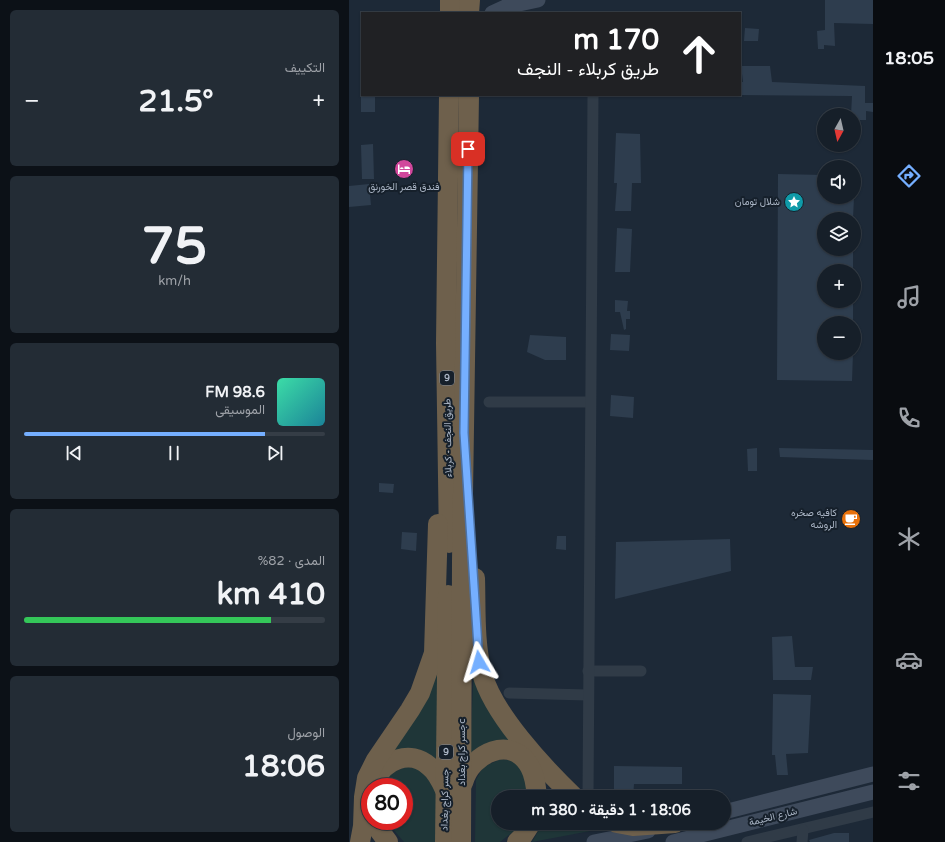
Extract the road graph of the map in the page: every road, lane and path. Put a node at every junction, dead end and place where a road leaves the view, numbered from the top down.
1 (450, 0) edge
2 (470, 0) edge
3 (498, 0) edge
4 (534, 1) edge
5 (449, 12) edge
6 (469, 12) edge
7 (494, 12) edge
8 (449, 96) edge
9 (469, 96) edge
10 (476, 96) edge
11 (593, 96) edge
12 (468, 176) junction
13 (489, 402) dead end
14 (590, 402) junction
15 (456, 433) junction
16 (454, 661) joint
17 (588, 671) junction
18 (641, 671) dead end
19 (509, 693) dead end
20 (588, 694) junction
21 (873, 774) edge
22 (376, 778) edge
23 (454, 790) junction
24 (536, 790) edge
25 (568, 790) edge
26 (588, 790) edge
27 (873, 792) edge
28 (731, 810) edge
29 (873, 812) edge
30 (381, 830) edge
31 (527, 830) edge
32 (650, 830) edge
33 (803, 830) junction
34 (360, 842) edge
35 (388, 842) edge
36 (445, 842) edge
37 (461, 842) edge
38 (517, 842) edge
39 (594, 842) edge
40 (673, 842) edge
41 (747, 842) edge
42 (802, 842) edge

1 - 5 highway
2 - 6 highway
3 - 4 street
4 - 7 street
8 - 15 highway, طريق النجف - کربلاء / 9
9 - 12 highway, 9
10 - 12 street
11 - 14 street
12 - 15 highway, 9
13 - 14 street
14 - 17 street
15 - 16 highway, طريق النجف - کربلاء / 9
15 - 25 highway
15 - 34 highway
16 - 23 highway, جسر كراج بغداد / 9
17 - 18 street
17 - 20 street
19 - 20 street
20 - 26 street
21 - 28 street, شارع الخيمة
22 - 23 highway
23 - 24 highway
23 - 36 highway, جسر كراج بغداد / 9
23 - 37 highway, جسر كراج بغدادc / 9
27 - 40 street, شارع الخيمة
29 - 33 street
30 - 35 highway
31 - 38 highway
32 - 39 street
33 - 41 street
33 - 42 street

